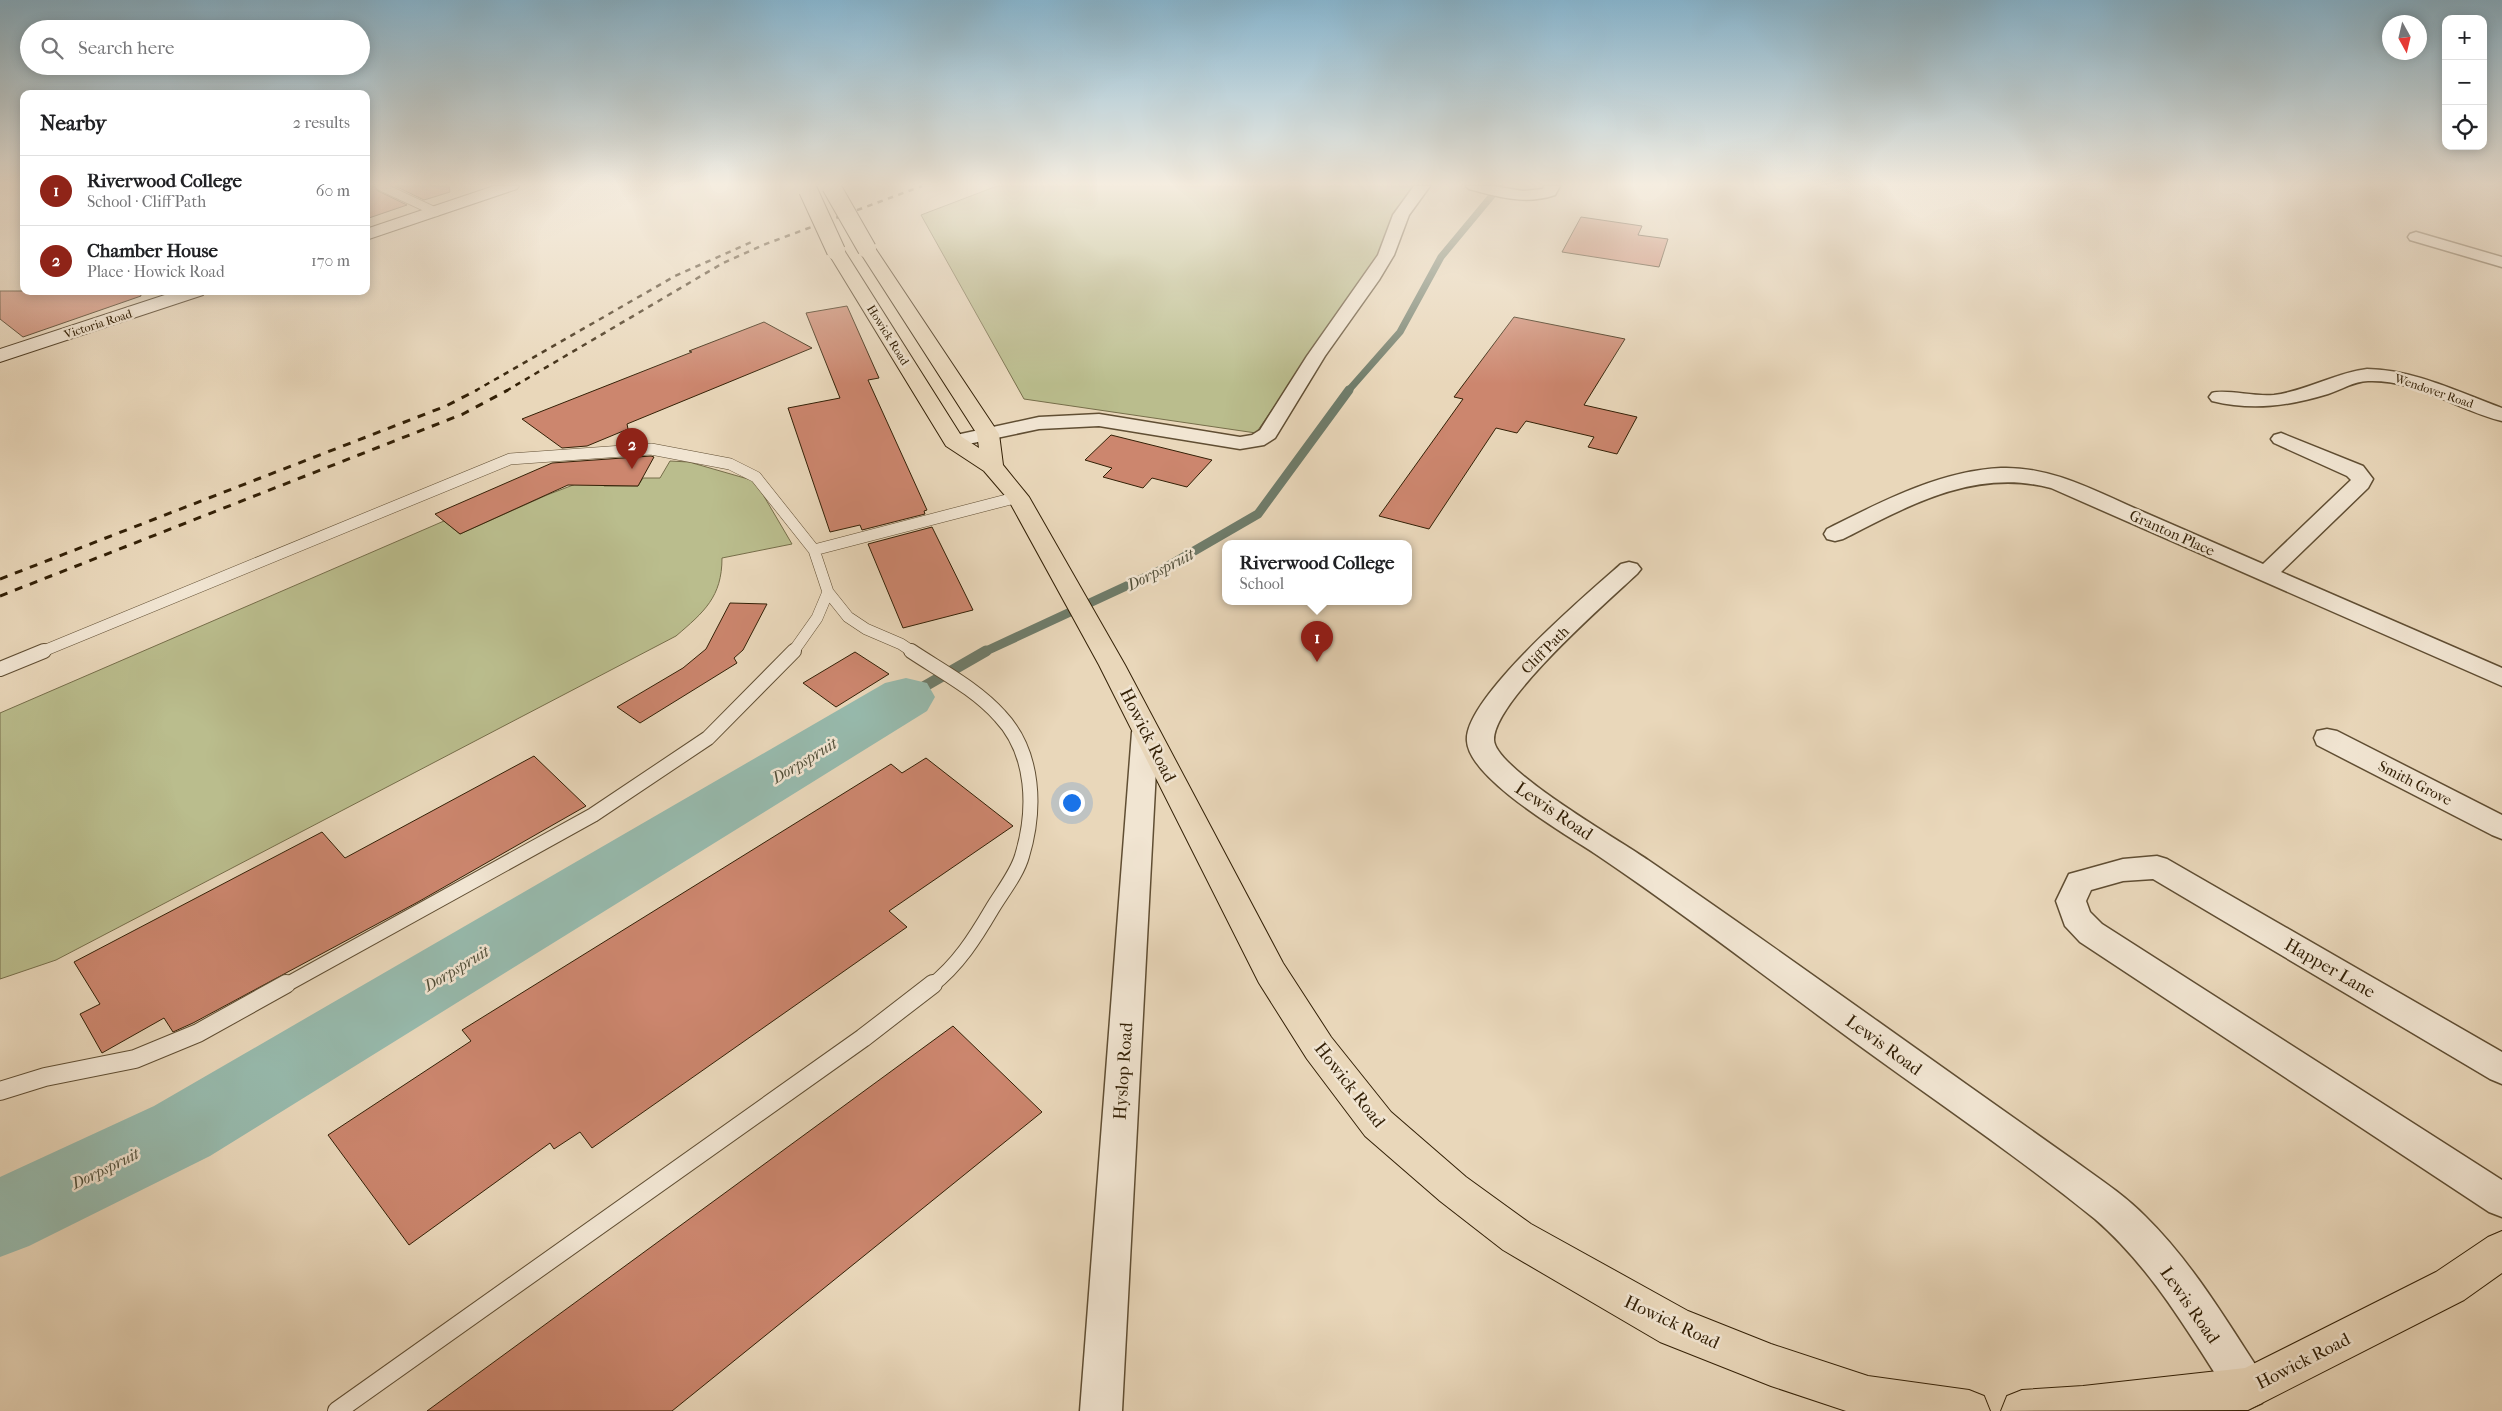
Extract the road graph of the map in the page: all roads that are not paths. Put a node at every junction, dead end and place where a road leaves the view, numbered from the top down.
1 (837, 252) edge
2 (870, 252) edge
3 (1387, 252) edge
4 (2467, 252) edge
5 (2502, 262) edge
6 (183, 295) edge
7 (3, 352) edge
8 (2219, 398) dead end
9 (2502, 415) edge
10 (988, 434) junction
11 (2281, 440) dead end
12 (954, 441) junction
13 (992, 466) junction
14 (1018, 498) junction
15 (1834, 534) dead end
16 (814, 550) junction
17 (1629, 569) dead end
18 (2266, 574) junction
19 (828, 592) junction
20 (0, 669) edge
21 (2502, 678) edge
22 (1145, 732) junction
23 (2327, 738) dead end
24 (1480, 744) joint
25 (2502, 828) edge
26 (2502, 1069) edge
27 (0, 1091) edge
28 (2502, 1200) edge
29 (2502, 1250) edge
30 (2248, 1389) junction
31 (2084, 1409) edge
32 (337, 1411) edge
33 (1101, 1411) edge
34 (1969, 1411) edge
35 (2022, 1411) edge

1 - 12 main road, Howick Road, bridge
2 - 10 main road, Howick Road, bridge
3 - 10 street
4 - 5 street
6 - 7 main road, Victoria Road
8 - 9 street, Wendover Road
10 - 12 street
10 - 13 main road, Howick Road
11 - 18 street
12 - 13 main road, Howick Road
13 - 14 main road, Howick Road
14 - 16 lane
14 - 22 main road, Howick Road
15 - 18 street, Granton Place
16 - 19 lane
16 - 20 lane
17 - 24 street, Cliff Path
18 - 21 street, Granton Place
19 - 27 lane
19 - 32 lane
22 - 33 street, Hyslop Road
22 - 34 main road, Howick Road
23 - 25 street, Smith Grove
24 - 30 street, Lewis Road
26 - 28 street, Happer Lane
29 - 30 main road, Howick Road
30 - 31 main road, Howick Road
31 - 35 main road, Howick Road

